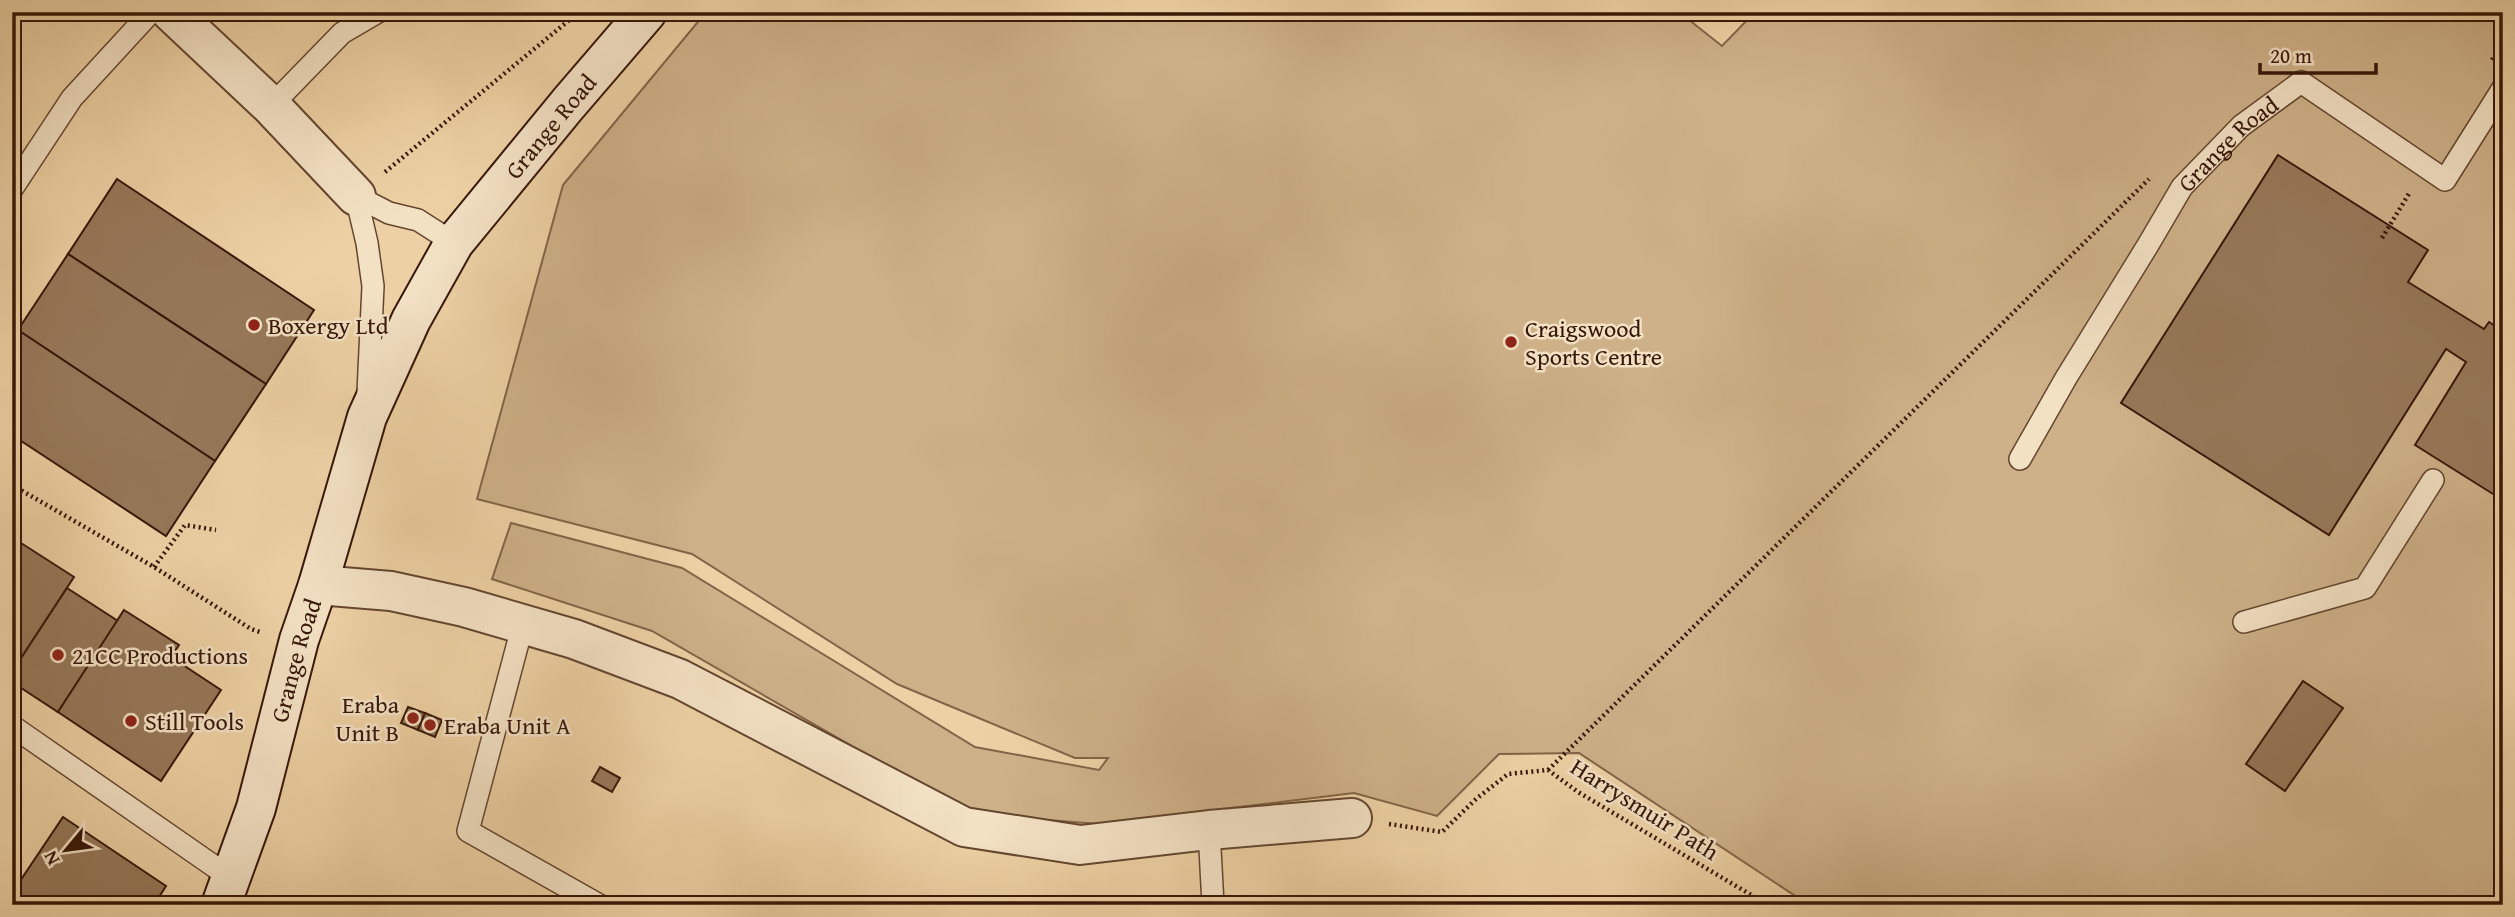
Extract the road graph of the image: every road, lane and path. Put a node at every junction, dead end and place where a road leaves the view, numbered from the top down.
1 (151, 12) edge
2 (171, 12) edge
3 (377, 12) edge
4 (415, 12) edge
5 (425, 12) edge
6 (647, 12) edge
7 (2503, 88) edge
8 (271, 106) junction
9 (2150, 178) dead end
10 (12, 189) edge
11 (356, 196) junction
12 (454, 243) junction
13 (367, 417) junction
14 (2020, 459) dead end
15 (2433, 480) dead end
16 (12, 485) edge
17 (216, 530) dead end
18 (154, 567) junction
19 (318, 585) junction
20 (2244, 622) dead end
21 (523, 624) junction
22 (299, 640) junction
23 (12, 726) edge
24 (1548, 770) junction
25 (1352, 818) joint
26 (1209, 830) junction
27 (226, 891) edge
28 (599, 905) edge
29 (1213, 905) edge
30 (1768, 905) edge

1 - 10 lane
2 - 8 street
3 - 8 lane
4 - 5 path
6 - 12 street, Grange Road
7 - 14 lane, Grange Road
8 - 11 street
9 - 24 path
11 - 12 lane
11 - 13 lane, Grange Road
12 - 13 street, Grange Road
13 - 19 street, Grange Road
15 - 20 lane
16 - 18 path
17 - 18 path
18 - 22 path
19 - 21 street
19 - 22 street, Grange Road
21 - 26 street
21 - 28 lane
22 - 27 street, Grange Road
23 - 27 lane
24 - 25 path, Harrysmuir Path
24 - 30 path, Harrysmuir Path
25 - 26 street
26 - 29 lane

